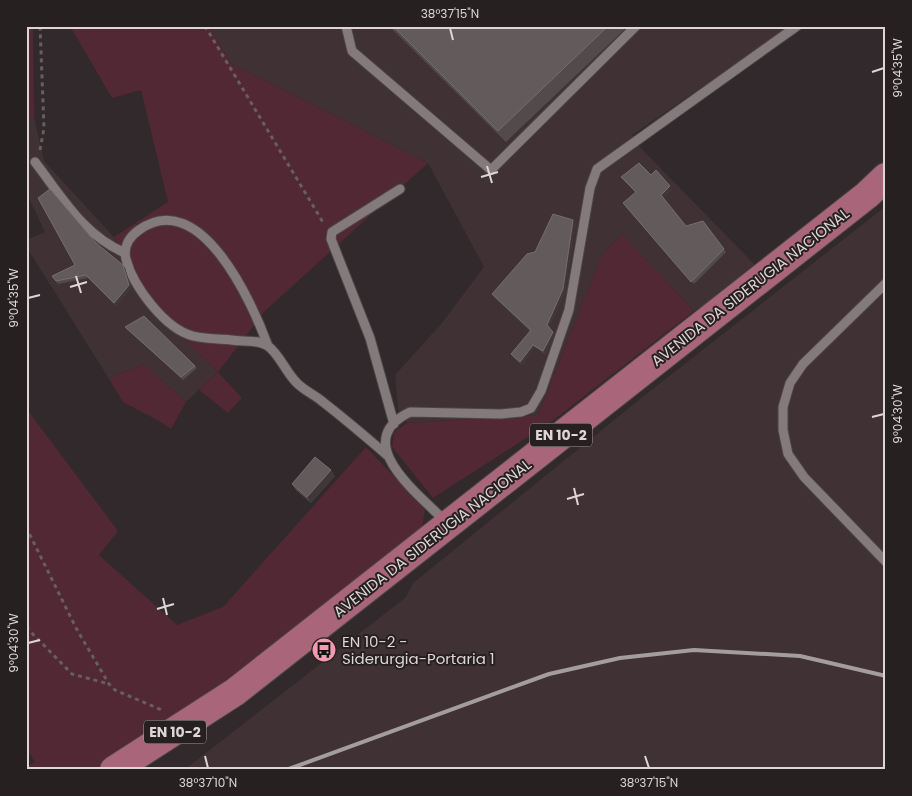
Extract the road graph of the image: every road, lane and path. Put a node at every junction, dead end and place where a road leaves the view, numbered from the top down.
1 (40, 26) edge
2 (205, 26) edge
3 (346, 26) edge
4 (636, 26) edge
5 (797, 26) edge
6 (35, 162) joint
7 (886, 177) edge
8 (400, 189) dead end
9 (331, 235) junction
10 (125, 253) junction
11 (886, 283) edge
12 (268, 346) junction
13 (394, 424) junction
14 (387, 455) junction
15 (448, 524) junction
16 (26, 527) edge
17 (886, 562) edge
18 (26, 627) edge
19 (109, 684) junction
20 (235, 692) junction
21 (190, 722) junction
22 (127, 768) edge

1 - 6 path
2 - 9 path
3 - 4 lane
5 - 13 lane
6 - 10 lane
7 - 15 main road, AVENIDA DA SIDERUGIA NACIONAL / EN 10-2
8 - 9 lane
9 - 13 lane
10 - 12 lane
10 - 12 lane
11 - 17 lane
12 - 14 lane
13 - 14 lane
14 - 15 lane
15 - 20 main road, AVENIDA DA SIDERUGIA NACIONAL / EN 10-2
16 - 19 path
18 - 19 path
19 - 21 path
20 - 21 main road, AVENIDA DA SIDERUGIA NACIONAL / EN 10-2
20 - 22 main road, AVENIDA DA SIDERUGIA NACIONAL / EN 10-2
21 - 22 main road, AVENIDA DA SIDERUGIA NACIONAL / EN 10-2

